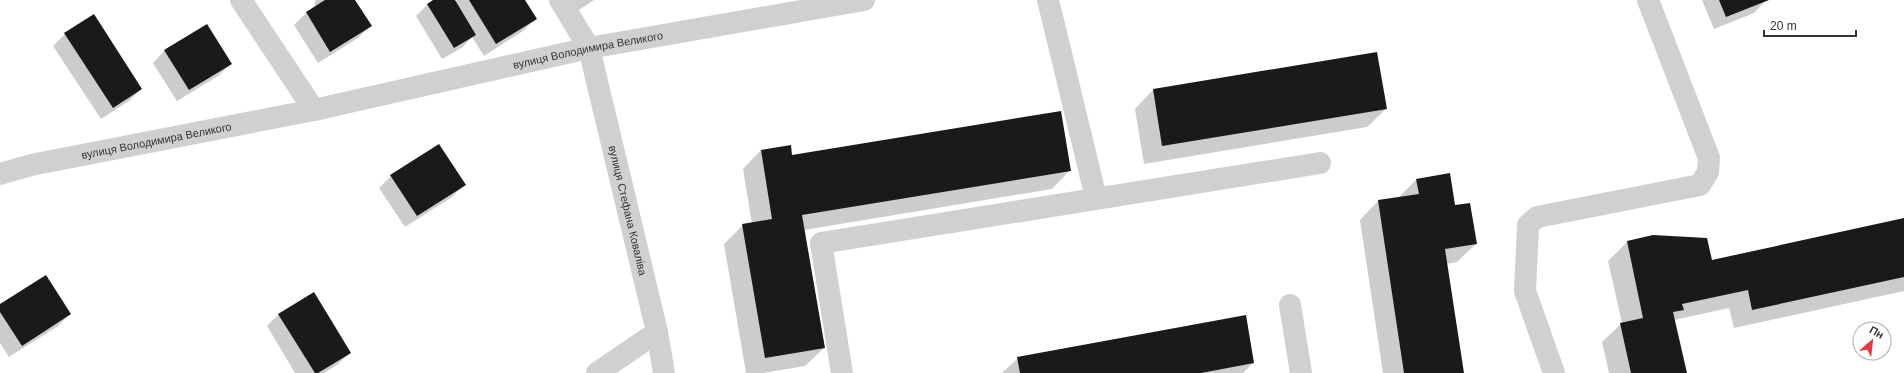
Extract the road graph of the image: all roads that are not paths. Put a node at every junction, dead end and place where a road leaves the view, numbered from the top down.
1 (242, 0) edge
2 (560, 0) edge
3 (864, 0) edge
4 (1048, 0) edge
5 (1648, 0) edge
6 (791, 6) edge
7 (589, 48) junction
8 (314, 110) junction
9 (1320, 163) dead end
10 (0, 174) edge
11 (1096, 198) junction
12 (1290, 305) dead end
13 (657, 332) junction
14 (597, 373) edge
15 (664, 373) edge
16 (842, 373) edge
17 (1301, 373) edge
18 (1554, 373) edge

1 - 8 street
2 - 7 street, вулиця Стефана Коваліва
3 - 6 street, вулиця Володимира Великого
4 - 11 street
5 - 18 street
6 - 7 street, вулиця Володимира Великого
7 - 8 street, вулиця Володимира Великого
7 - 13 street, вулиця Стефана Коваліва
8 - 10 street, вулиця Володимира Великого
9 - 11 street
11 - 16 street
12 - 17 street
13 - 14 street
13 - 15 street, вулиця Стефана Коваліва

